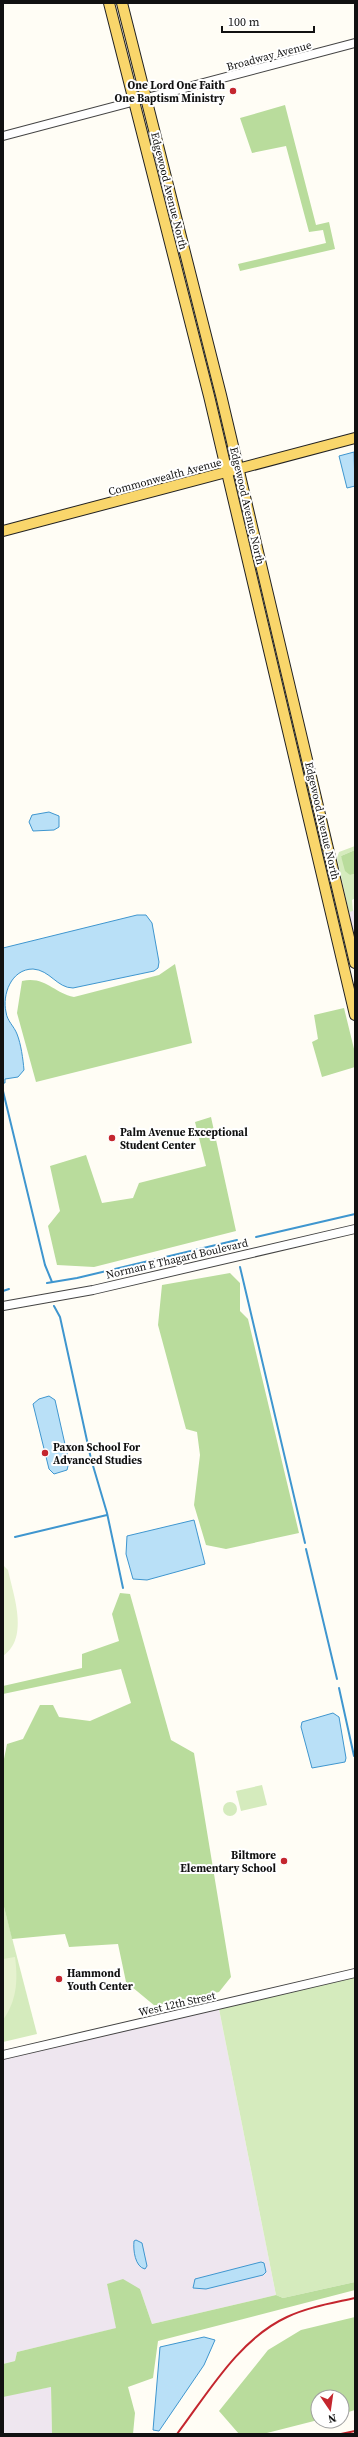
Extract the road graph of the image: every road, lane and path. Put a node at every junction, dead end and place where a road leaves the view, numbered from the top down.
1 (109, 3) edge
2 (122, 3) edge
3 (355, 43) edge
4 (146, 100) junction
5 (135, 103) junction
6 (3, 136) edge
7 (355, 438) edge
8 (239, 470) junction
9 (227, 473) junction
10 (3, 531) edge
11 (355, 963) edge
12 (355, 1015) edge
13 (355, 1229) edge
14 (3, 1306) edge
15 (355, 1973) edge
16 (3, 2055) edge

1 - 5 main road, Edgewood Avenue North
2 - 4 main road, Edgewood Avenue North
3 - 4 street, Broadway Avenue
4 - 5 street, Broadway Avenue
4 - 8 main road, Edgewood Avenue North
5 - 6 street, Broadway Avenue
5 - 9 main road, Edgewood Avenue North
7 - 8 main road, Commonwealth Avenue
8 - 9 main road, Commonwealth Avenue
8 - 11 main road, Edgewood Avenue North
9 - 10 main road, Commonwealth Avenue
9 - 12 main road, Edgewood Avenue North
13 - 14 street, Norman E Thagard Boulevard
15 - 16 street, West 12th Street

